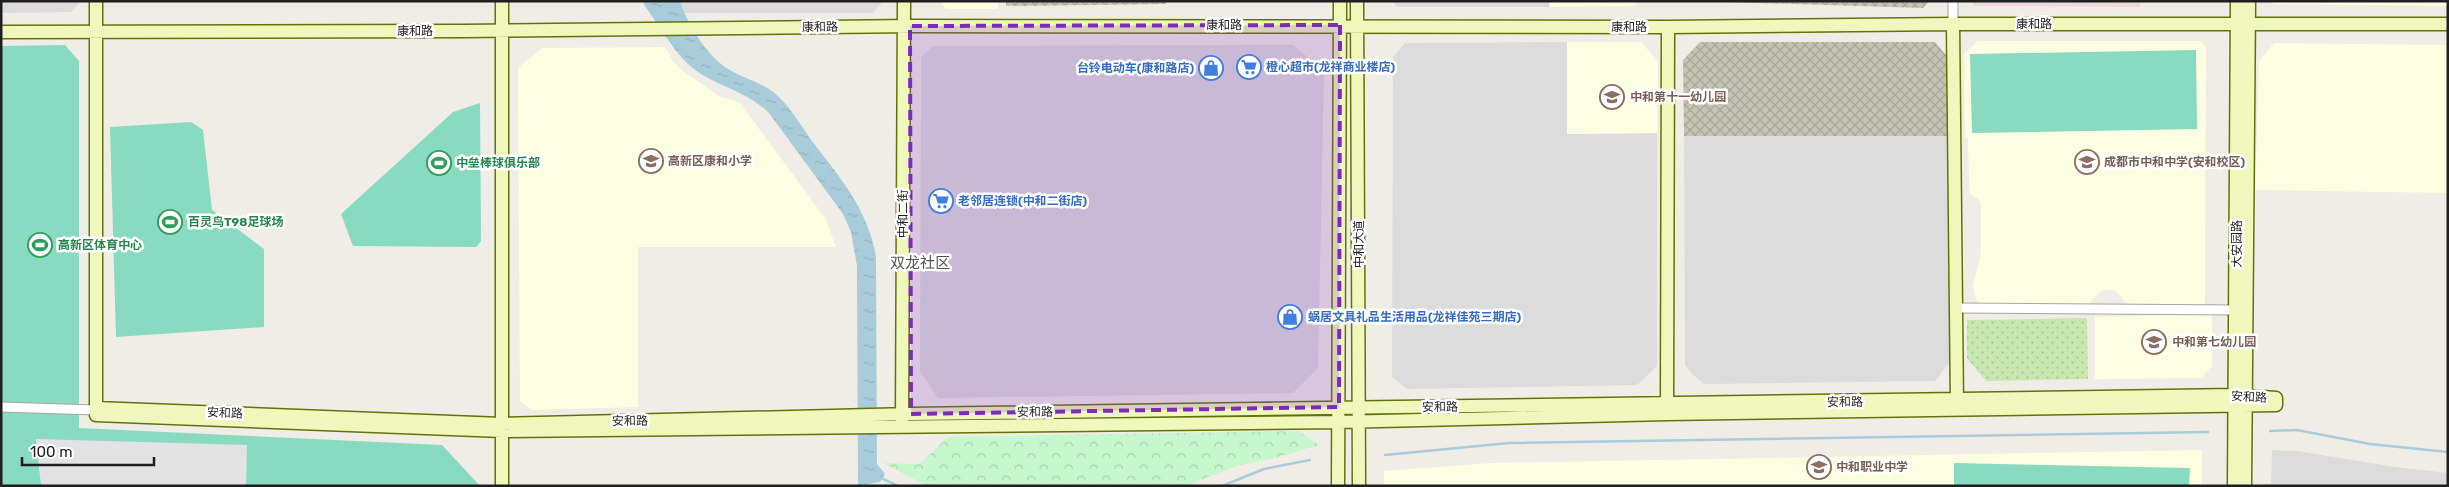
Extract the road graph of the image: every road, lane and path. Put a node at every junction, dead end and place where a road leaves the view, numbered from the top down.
1 (96, 1) edge
2 (502, 1) edge
3 (904, 1) edge
4 (910, 1) edge
5 (1340, 1) edge
6 (1357, 1) edge
7 (1953, 1) edge
8 (2238, 1) edge
9 (2249, 1) edge
10 (1953, 24) junction
11 (2243, 24) junction
12 (2448, 24) edge
13 (1340, 25) junction
14 (1357, 25) junction
15 (907, 26) junction
16 (1668, 27) junction
17 (502, 31) junction
18 (1, 32) edge
19 (96, 32) junction
20 (1956, 308) junction
21 (2236, 310) junction
22 (2240, 400) junction
23 (1957, 405) junction
24 (1, 407) edge
25 (1338, 407) junction
26 (1359, 407) junction
27 (1667, 409) junction
28 (96, 411) junction
29 (906, 421) junction
30 (1359, 421) junction
31 (1338, 422) junction
32 (502, 428) junction
33 (502, 486) edge
34 (1338, 486) edge
35 (1360, 486) edge
36 (2234, 486) edge
37 (2245, 486) edge

1 - 19 street
2 - 17 street
3 - 15 street, 中和二街
4 - 15 street, 中和二街
5 - 13 street, 中和大道
6 - 14 street, 中和大道
7 - 10 street
8 - 11 street, 大安园路
9 - 11 street
10 - 11 street, 康和路
10 - 16 street, 康和路
10 - 20 street
11 - 12 street, 康和路
11 - 21 street, 大安园路
11 - 22 street
13 - 14 street, 康和路
13 - 15 street, 康和路
13 - 25 street, 中和大道
14 - 16 street, 康和路
14 - 26 street, 中和大道
15 - 17 street, 康和路
15 - 29 street, 中和二街
16 - 27 street
17 - 19 street, 康和路
17 - 32 street
18 - 19 street, 康和路
19 - 28 street
20 - 21 street
20 - 23 street
21 - 22 street, 大安园路
22 - 23 street, 安和路
22 - 36 street, 大安园路
22 - 37 street
23 - 27 street, 安和路
24 - 28 street
25 - 26 street, 安和路
25 - 29 street, 安和路
25 - 31 street, 中和大道
26 - 27 street, 安和路
26 - 30 street, 中和大道
27 - 30 street, 安和路
28 - 32 street, 安和路
29 - 31 street, 安和路
29 - 32 street, 安和路
30 - 31 street, 安和路
30 - 35 street, 中和大道
31 - 34 street, 中和大道
32 - 33 street

